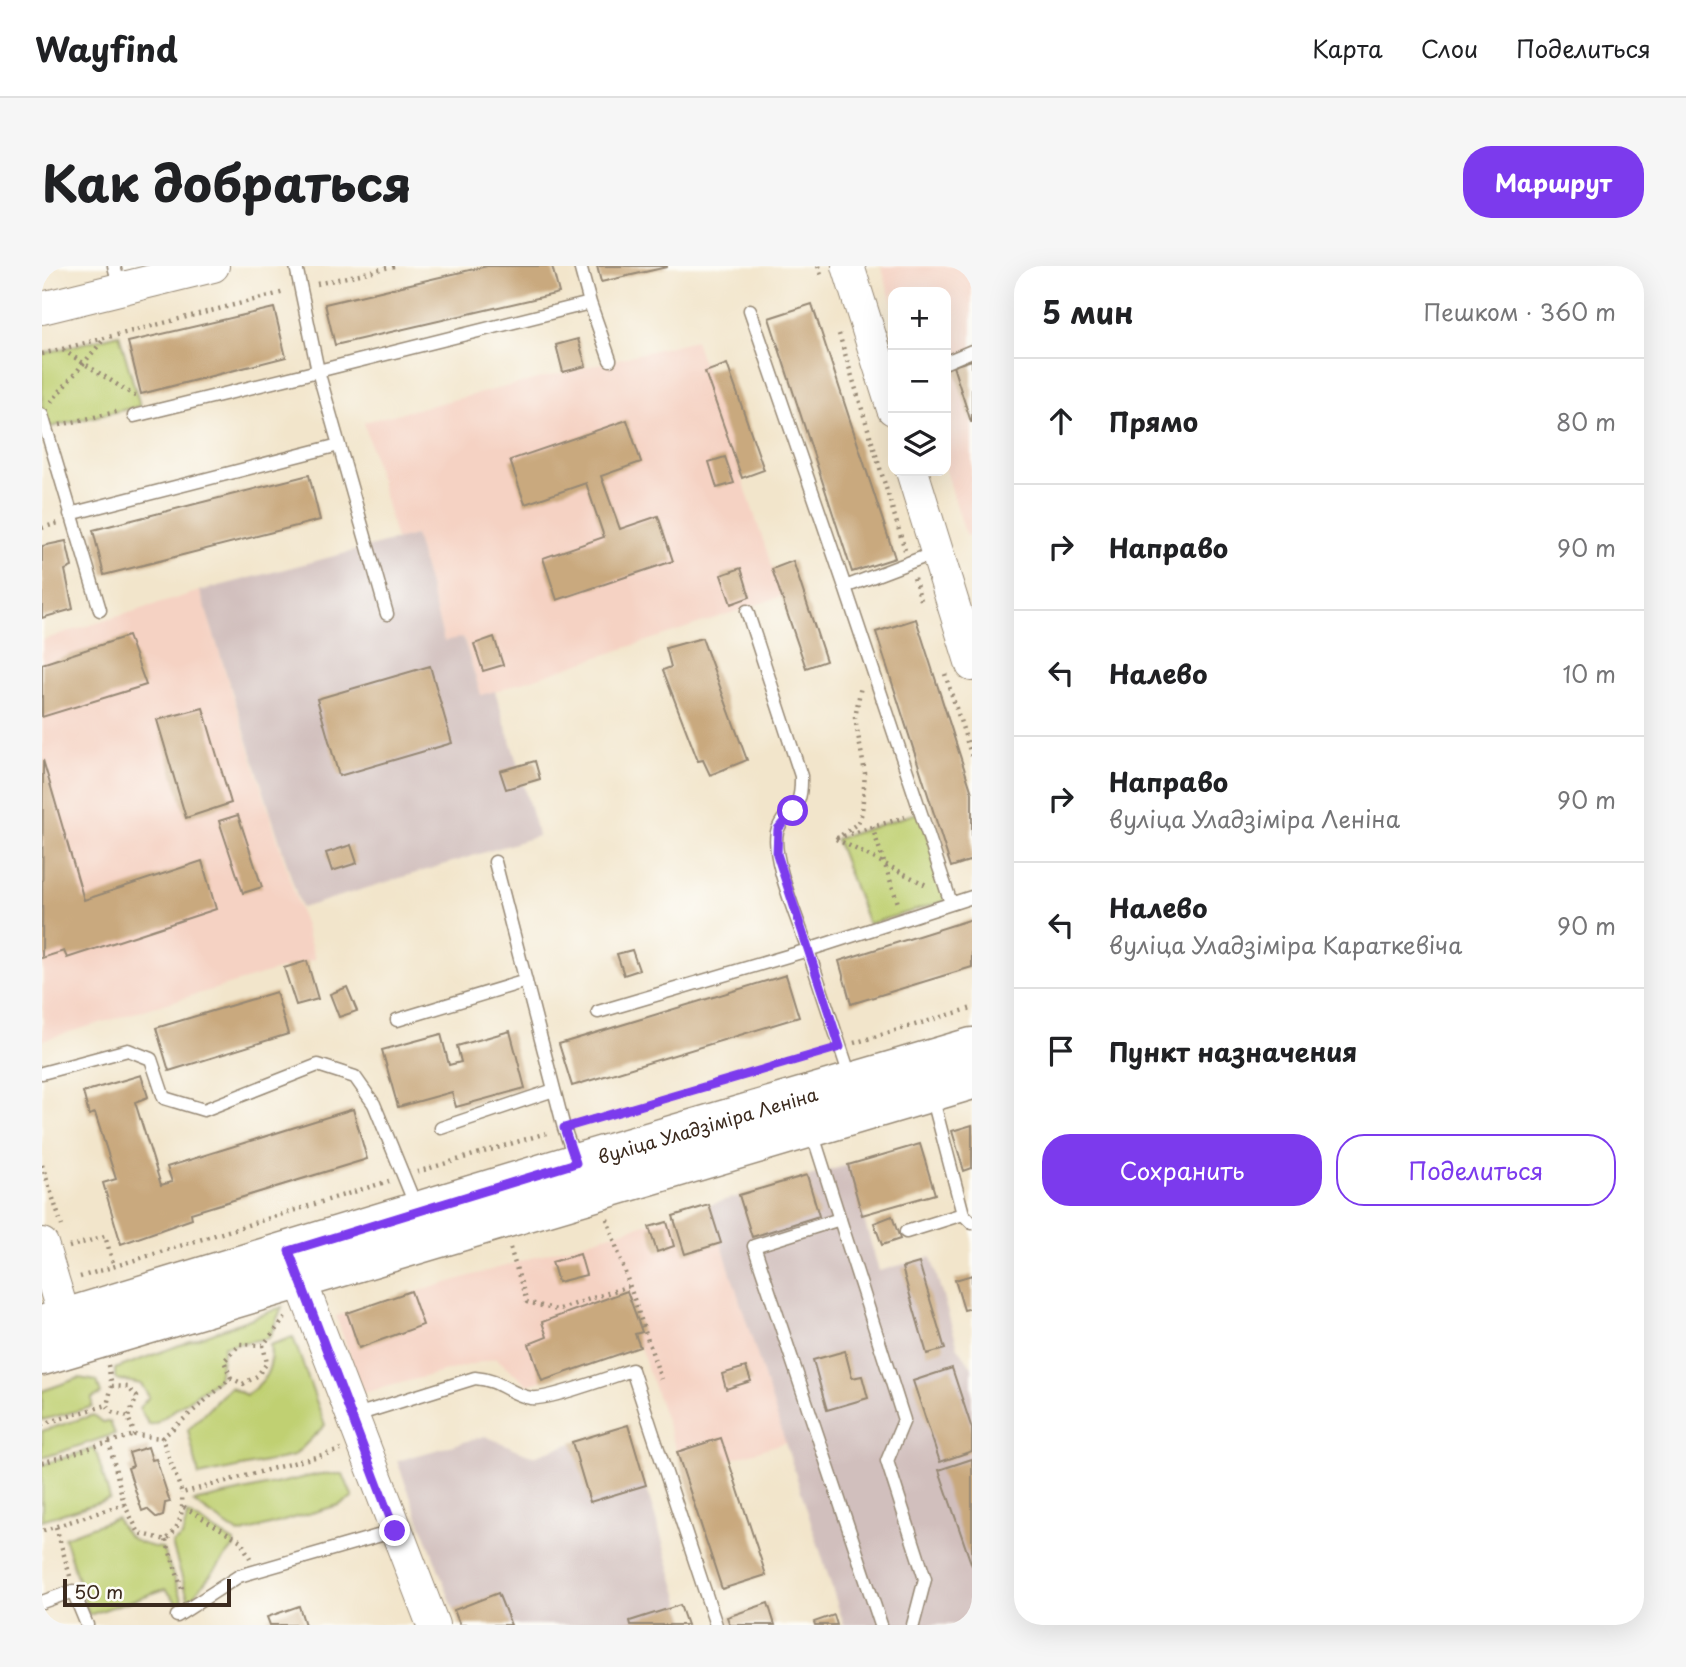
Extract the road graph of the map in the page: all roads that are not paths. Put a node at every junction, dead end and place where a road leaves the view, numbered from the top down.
1 (213, 266) edge
2 (296, 266) edge
3 (580, 266) edge
4 (848, 266) edge
5 (117, 277) edge
6 (590, 303) junction
7 (42, 308) edge
8 (750, 310) dead end
9 (972, 351) edge
10 (610, 360) dead end
11 (951, 360) edge
12 (318, 371) junction
13 (888, 385) edge
14 (130, 413) road end
15 (42, 415) edge
16 (339, 445) junction
17 (914, 476) edge
18 (70, 514) junction
19 (938, 552) junction
20 (845, 587) junction
21 (100, 610) dead end
22 (747, 611) dead end
23 (387, 614) dead end
24 (966, 622) edge
25 (972, 665) edge
26 (495, 862) dead end
27 (972, 897) edge
28 (950, 900) junction
29 (808, 950) junction
30 (526, 981) junction
31 (598, 1012) dead end
32 (397, 1020) dead end
33 (972, 1047) edge
34 (42, 1073) edge
35 (972, 1080) edge
36 (852, 1083) junction
37 (554, 1090) junction
38 (931, 1092) junction
39 (805, 1113) junction
40 (441, 1128) dead end
41 (570, 1145) junction
42 (418, 1211) junction
43 (968, 1218) edge
44 (840, 1219) junction
45 (906, 1231) dead end
46 (55, 1246) edge
47 (294, 1264) junction
48 (66, 1341) edge
49 (344, 1427) junction
50 (395, 1531) junction
51 (42, 1602) edge
52 (177, 1616) dead end
53 (87, 1625) edge
54 (433, 1625) edge
55 (716, 1625) edge
56 (881, 1625) edge
57 (913, 1625) edge

1 - 5 street
2 - 12 lane
3 - 6 lane
4 - 13 street
5 - 7 street
6 - 10 lane
6 - 12 lane
8 - 20 lane
9 - 11 lane
12 - 14 lane
12 - 16 lane
15 - 18 lane
16 - 18 lane
16 - 23 lane
17 - 19 street
18 - 21 lane
19 - 20 lane
19 - 24 street
20 - 28 lane
22 - 29 lane
24 - 25 street
26 - 30 lane
27 - 28 lane
28 - 29 lane
29 - 31 lane
29 - 36 lane
30 - 32 lane
30 - 37 lane
33 - 36 main road, вуліца Уладзіміра Леніна
34 - 42 lane
35 - 38 main road, вуліца Уладзіміра Леніна
36 - 39 main road, вуліца Уладзіміра Леніна
37 - 40 lane
37 - 41 lane
38 - 39 main road, вуліца Уладзіміра Леніна
38 - 43 lane
39 - 41 main road, вуліца Уладзіміра Леніна
39 - 44 lane
39 - 47 main road, вуліца Уладзіміра Леніна
41 - 42 main road, вуліца Уладзіміра Леніна
42 - 47 main road, вуліца Уладзіміра Леніна
43 - 45 lane
44 - 56 lane
44 - 57 lane
46 - 48 street
47 - 48 main road, вуліца Уладзіміра Леніна
47 - 49 street
49 - 50 street
49 - 55 lane
50 - 52 lane
50 - 54 street
51 - 53 lane

